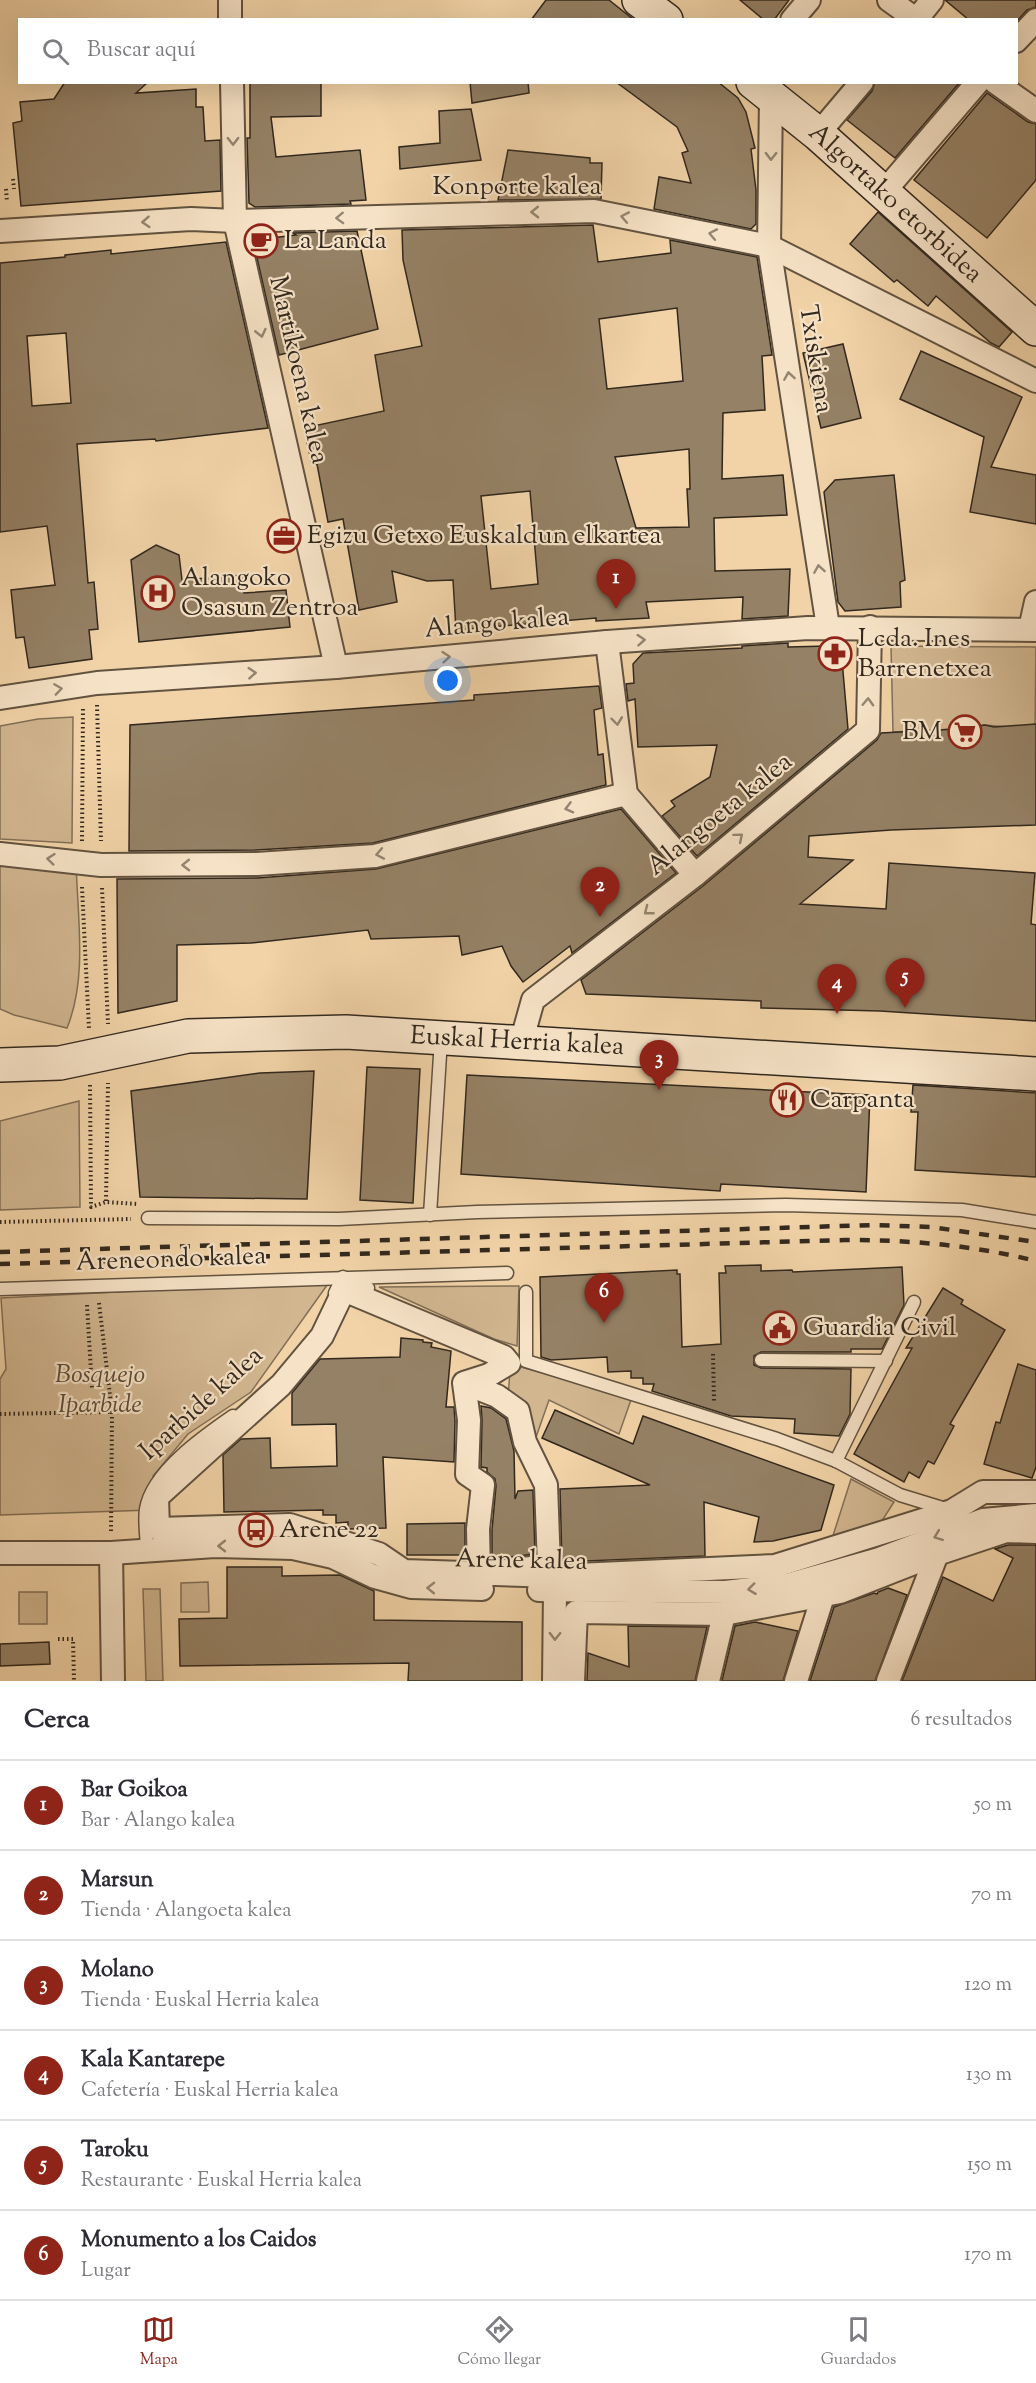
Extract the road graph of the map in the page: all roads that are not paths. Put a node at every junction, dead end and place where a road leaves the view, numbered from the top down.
1 (230, 0) edge
2 (639, 0) edge
3 (809, 0) edge
4 (889, 0) edge
5 (932, 0) edge
6 (230, 18) edge
7 (663, 18) edge
8 (794, 18) edge
9 (915, 18) edge
10 (917, 18) edge
11 (1036, 20) edge
12 (1018, 40) edge
13 (232, 84) edge
14 (860, 84) edge
15 (976, 84) edge
16 (998, 84) edge
17 (762, 90) edge
18 (1036, 111) edge
19 (818, 134) junction
20 (882, 194) junction
21 (235, 221) junction
22 (0, 231) edge
23 (769, 246) junction
24 (1035, 327) edge
25 (1036, 381) edge
26 (1036, 603) edge
27 (828, 627) junction
28 (870, 627) junction
29 (1033, 630) edge
30 (607, 642) junction
31 (336, 667) junction
32 (0, 698) edge
33 (626, 794) junction
34 (0, 854) edge
35 (694, 875) junction
36 (441, 1038) junction
37 (521, 1043) junction
38 (0, 1065) edge
39 (1036, 1074) edge
40 (430, 1215) junction
41 (148, 1218) road end
42 (1036, 1222) edge
43 (507, 1273) dead end
44 (343, 1277) junction
45 (0, 1289) edge
46 (526, 1292) dead end
47 (914, 1302) dead end
48 (511, 1354) dead end
49 (761, 1360) dead end
50 (886, 1360) junction
51 (464, 1383) junction
52 (836, 1461) junction
53 (1036, 1492) edge
54 (952, 1511) junction
55 (1036, 1515) edge
56 (983, 1520) junction
57 (1036, 1532) edge
58 (147, 1551) junction
59 (0, 1553) edge
60 (111, 1553) junction
61 (937, 1554) junction
62 (479, 1574) junction
63 (555, 1591) junction
64 (823, 1596) junction
65 (724, 1614) junction
66 (113, 1681) edge
67 (554, 1681) edge
68 (573, 1681) edge
69 (708, 1681) edge
70 (796, 1681) edge
71 (888, 1681) edge

1 - 6 street
2 - 7 street
3 - 8 street
4 - 9 street
5 - 10 street
11 - 12 street
13 -> 21 street, Martikoena kalea
14 - 19 street
15 - 20 street
16 - 18 street
17 - 19 street, Algortako etorbidea
17 -> 23 street, Txiskiena
19 - 20 street, Algortako etorbidea
20 - 24 street, Algortako etorbidea
21 -> 22 street, Konporte kalea
23 -> 21 street, Konporte kalea
21 -> 31 street, Martikoena kalea
23 - 25 street, Konporte kalea
27 -> 23 street, Txiskiena
26 - 29 street
27 - 28 street, Alango kalea
30 -> 27 street, Alango kalea
28 - 29 street, Alango kalea
35 -> 28 street, Alangoeta kalea
31 -> 30 street, Alango kalea
30 -> 33 street
32 -> 31 street, Alango kalea
33 -> 34 street
33 - 35 street
35 -> 37 street, Alangoeta kalea
36 - 37 street, Euskal Herria kalea
36 - 38 street, Euskal Herria kalea
36 - 40 lane
37 - 39 street, Euskal Herria kalea
40 - 41 lane
40 - 42 lane
43 - 44 lane, Areneondo kalea
44 - 45 lane, Areneondo kalea
44 - 48 lane, Areneondo kalea
44 - 58 lane, Iparbide kalea
46 - 52 lane
47 - 50 lane
49 - 50 lane
50 - 52 lane
51 - 62 street
51 - 62 street
51 - 62 street
52 - 54 lane
53 - 54 street
54 - 56 lane
54 - 62 street
55 - 56 street, Arene kalea
56 -> 63 street, Arene kalea
57 - 61 street
58 - 60 street, Arene kalea
63 -> 58 street, Arene kalea
59 - 60 street, Arene kalea
60 - 66 street
61 - 64 street
61 - 71 street
63 -> 67 street
64 - 65 street
64 - 70 street
65 - 68 street
65 - 69 street

